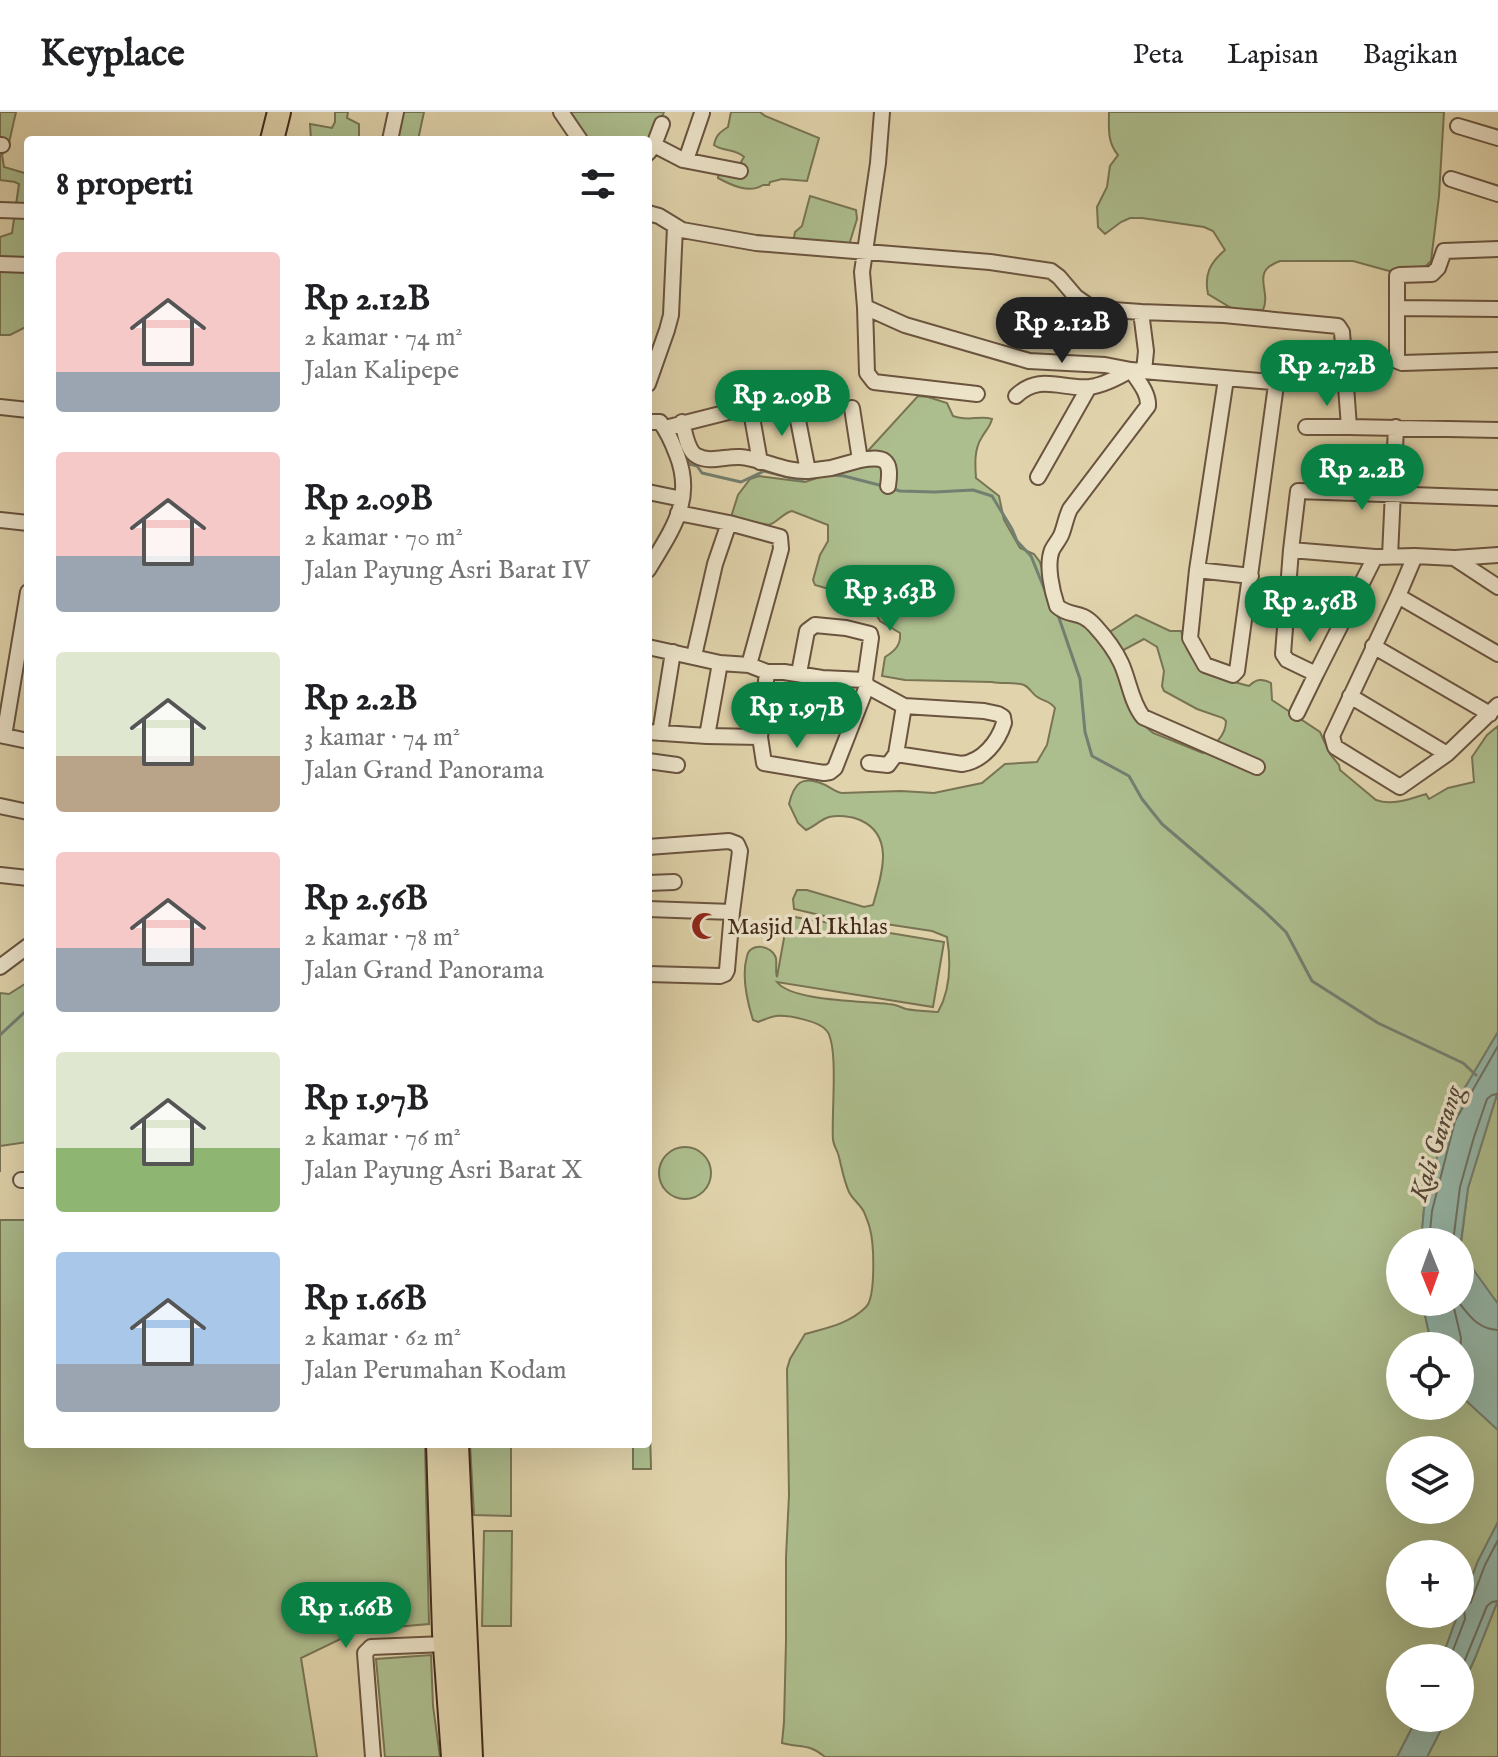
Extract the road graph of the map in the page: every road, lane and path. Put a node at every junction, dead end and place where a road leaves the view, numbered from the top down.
1 (265, 112) edge
2 (279, 112) edge
3 (396, 112) edge
4 (561, 112) edge
5 (882, 112) edge
6 (702, 113) edge
7 (662, 124) dead end
8 (1458, 126) dead end
9 (259, 136) edge
10 (273, 136) edge
11 (391, 136) edge
12 (577, 136) edge
13 (1498, 138) edge
14 (652, 147) edge
15 (652, 149) edge
16 (686, 160) junction
17 (740, 171) dead end
18 (1451, 179) dead end
19 (1498, 194) edge
20 (0, 210) edge
21 (24, 211) edge
22 (652, 214) edge
23 (675, 227) junction
24 (1498, 249) edge
25 (864, 252) junction
26 (0, 264) edge
27 (24, 265) edge
28 (865, 307) junction
29 (1398, 308) junction
30 (1498, 309) edge
31 (1141, 312) junction
32 (1498, 360) edge
33 (1138, 371) junction
34 (652, 373) edge
35 (1226, 379) junction
36 (1089, 387) junction
37 (977, 394) dead end
38 (1016, 396) dead end
39 (750, 406) junction
40 (0, 407) edge
41 (852, 408) dead end
42 (24, 410) edge
43 (652, 422) edge
44 (671, 426) junction
45 (1306, 427) dead end
46 (1349, 427) junction
47 (1396, 427) junction
48 (1498, 430) edge
49 (860, 460) junction
50 (760, 462) junction
51 (808, 471) junction
52 (1038, 477) dead end
53 (888, 486) dead end
54 (652, 494) edge
55 (1393, 495) junction
56 (1498, 498) edge
57 (680, 506) junction
58 (0, 520) edge
59 (24, 523) edge
60 (729, 523) junction
61 (1291, 550) junction
62 (1498, 555) edge
63 (1382, 556) junction
64 (1415, 556) junction
65 (1454, 558) junction
66 (652, 563) edge
67 (1197, 570) junction
68 (1251, 576) junction
69 (1498, 587) edge
70 (1398, 596) junction
71 (1285, 612) junction
72 (1348, 612) junction
73 (24, 614) edge
74 (1373, 646) junction
75 (652, 648) edge
76 (673, 652) junction
77 (1498, 654) edge
78 (694, 656) junction
79 (720, 663) junction
80 (749, 665) junction
81 (767, 672) junction
82 (799, 673) junction
83 (1316, 674) junction
84 (866, 683) junction
85 (1350, 696) junction
86 (904, 706) junction
87 (1494, 709) edge
88 (762, 710) junction
89 (1297, 713) dead end
90 (849, 727) junction
91 (654, 732) edge
92 (2, 735) edge
93 (707, 736) junction
94 (760, 737) junction
95 (24, 740) edge
96 (896, 754) junction
97 (1447, 754) junction
98 (652, 762) edge
99 (869, 763) dead end
100 (677, 765) dead end
101 (1257, 767) dead end
102 (0, 806) edge
103 (24, 811) edge
104 (652, 847) edge
105 (0, 875) edge
106 (24, 878) edge
107 (674, 882) dead end
108 (652, 883) edge
109 (652, 909) edge
110 (732, 912) junction
111 (24, 949) edge
112 (0, 967) edge
113 (652, 974) edge
114 (438, 1448) edge
115 (457, 1448) edge
116 (445, 1644) junction
117 (373, 1757) edge
118 (453, 1757) edge
119 (471, 1757) edge

1 - 9 highway
2 - 10 highway
3 - 11 street
4 - 12 street
5 - 25 street
6 - 16 street
7 - 14 street
8 - 13 street
15 - 16 street
16 - 17 street
18 - 19 street
20 - 21 street
22 - 23 street
23 - 25 street
23 - 34 street
24 - 29 street
25 - 28 street
25 - 31 street
26 - 27 street
28 - 33 street
28 - 37 street
29 - 30 street
29 - 32 street
31 - 33 street
31 - 46 street
33 - 35 street
33 - 36 street
33 - 101 street
35 - 67 street
35 - 68 street
36 - 38 street
36 - 52 street
39 - 44 street
39 - 50 street
39 - 51 street
40 - 42 street
41 - 49 street
43 - 44 street
44 - 50 street
44 - 57 street
45 - 46 street
46 - 47 street
47 - 48 street
47 - 55 street
49 - 51 street
49 - 53 street
50 - 51 street
54 - 57 street
55 - 56 street
55 - 61 street
55 - 63 street
57 - 60 street
57 - 66 street
58 - 59 street
60 - 78 street
60 - 80 street
61 - 63 street
61 - 71 street
62 - 65 street
63 - 64 street
63 - 72 street
64 - 65 street
64 - 70 street
65 - 69 street
67 - 68 street
67 - 68 street
70 - 74 street
70 - 77 street
71 - 72 street
71 - 83 street
72 - 83 street
73 - 92 street
74 - 85 street
74 - 87 street
75 - 76 street
76 - 78 street
76 - 91 street
78 - 79 street
79 - 80 street
79 - 93 street
80 - 81 street
81 - 82 street
81 - 88 street
82 - 84 street
82 - 84 street
83 - 89 street
84 - 86 street
84 - 90 street
85 - 97 street
85 - 97 street
86 - 96 street
86 - 96 street
87 - 97 street
88 - 90 street
88 - 94 street
90 - 94 street
91 - 93 street
92 - 95 street
93 - 94 street
96 - 99 street
98 - 100 street
102 - 103 street
104 - 110 street
105 - 106 street
107 - 108 street
109 - 110 street
110 - 113 street
111 - 112 street
114 - 116 highway
115 - 119 highway
116 - 117 street
116 - 118 highway

